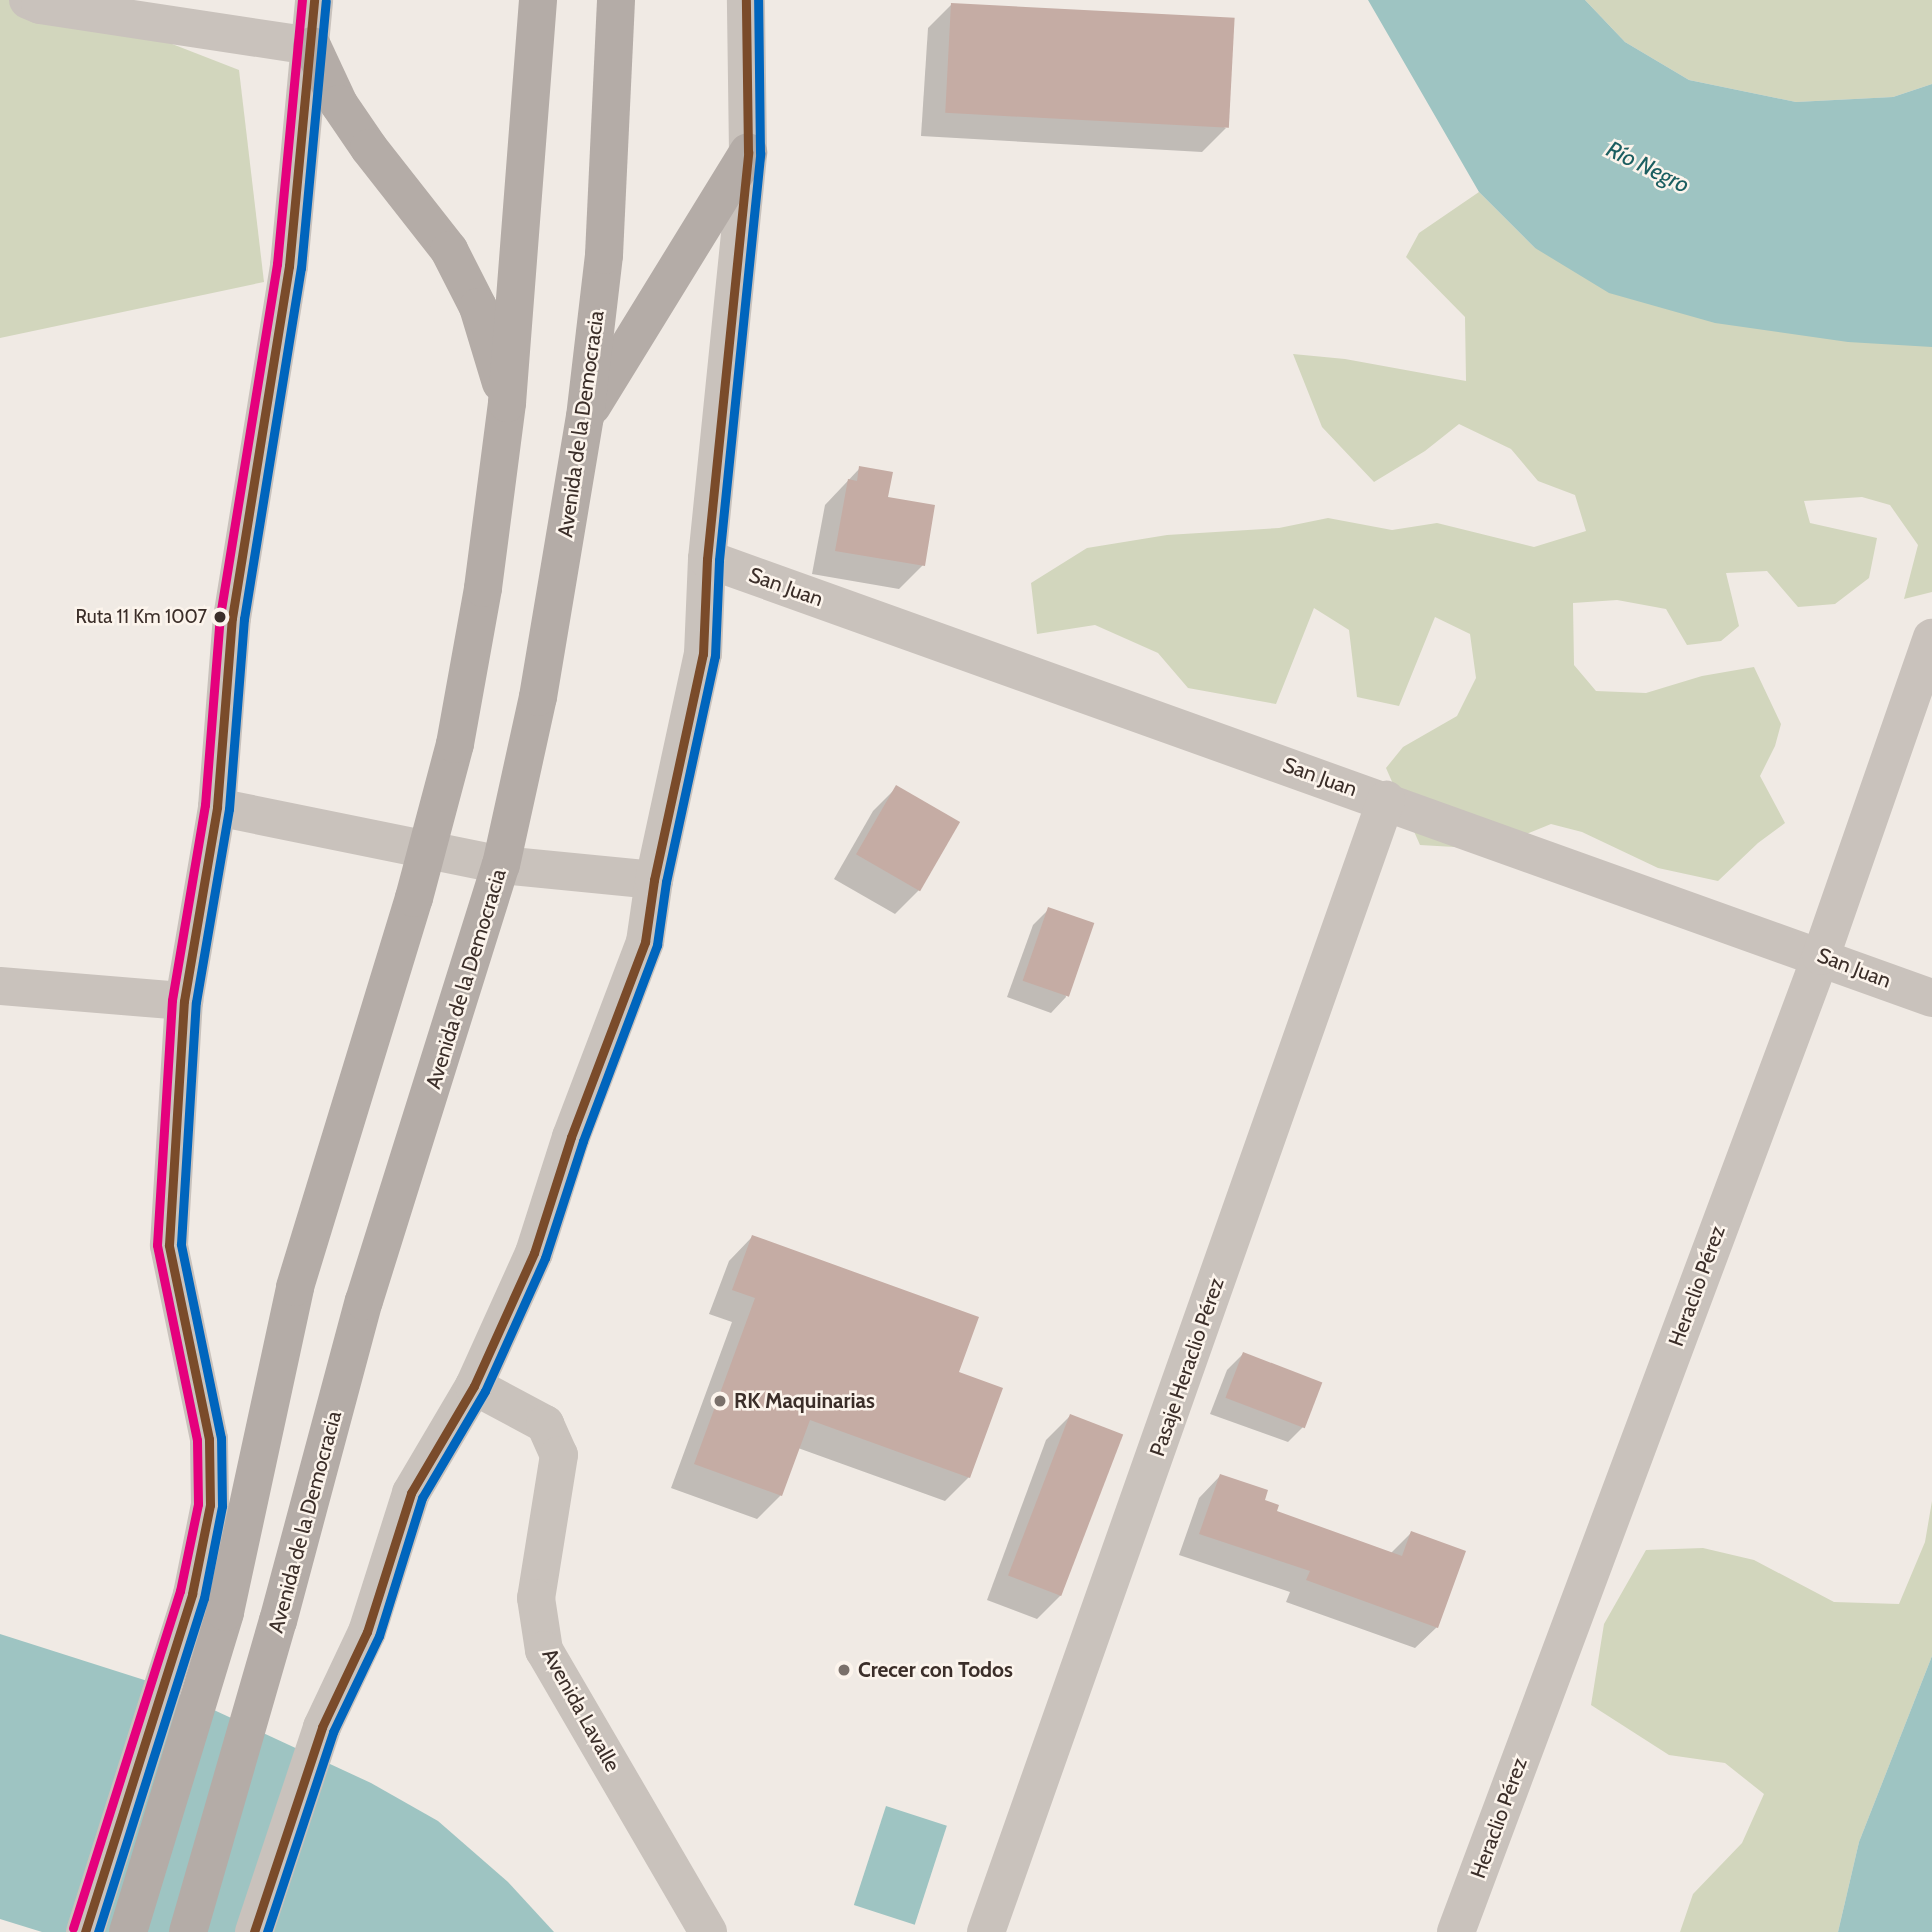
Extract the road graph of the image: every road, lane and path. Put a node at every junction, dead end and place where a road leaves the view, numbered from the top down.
1 (28, 0) edge
2 (313, 0) edge
3 (538, 0) edge
4 (616, 0) edge
5 (746, 0) edge
6 (312, 46) junction
7 (748, 152) junction
8 (507, 403) junction
9 (585, 417) junction
10 (708, 559) junction
11 (1932, 638) edge
12 (1386, 800) junction
13 (218, 807) junction
14 (427, 849) junction
15 (502, 865) junction
16 (654, 880) junction
17 (1821, 956) junction
18 (0, 986) edge
19 (1932, 998) edge
20 (184, 1001) junction
21 (474, 1386) junction
22 (85, 1932) edge
23 (128, 1932) edge
24 (188, 1932) edge
25 (254, 1932) edge
26 (708, 1932) edge
27 (986, 1932) edge
28 (1456, 1932) edge

1 - 6 street
2 - 6 street
3 - 8 highway
4 - 9 highway, Avenida de la Democracia
5 - 7 street
6 - 8 highway
6 - 13 street
7 - 9 highway
7 - 10 street
8 - 14 highway
9 - 15 highway, Avenida de la Democracia
10 - 12 street, San Juan
10 - 16 street
11 - 17 street, Heraclio Pérez
12 - 17 street, San Juan
12 - 27 street, Pasaje Heraclio Pérez
13 - 14 street
13 - 20 street
14 - 15 street
14 - 23 highway
15 - 16 street
15 - 24 highway, Avenida de la Democracia
16 - 21 street
17 - 19 street, San Juan
17 - 28 street, Heraclio Pérez
18 - 20 street
20 - 22 street
21 - 25 street
21 - 26 street, Avenida Lavalle

